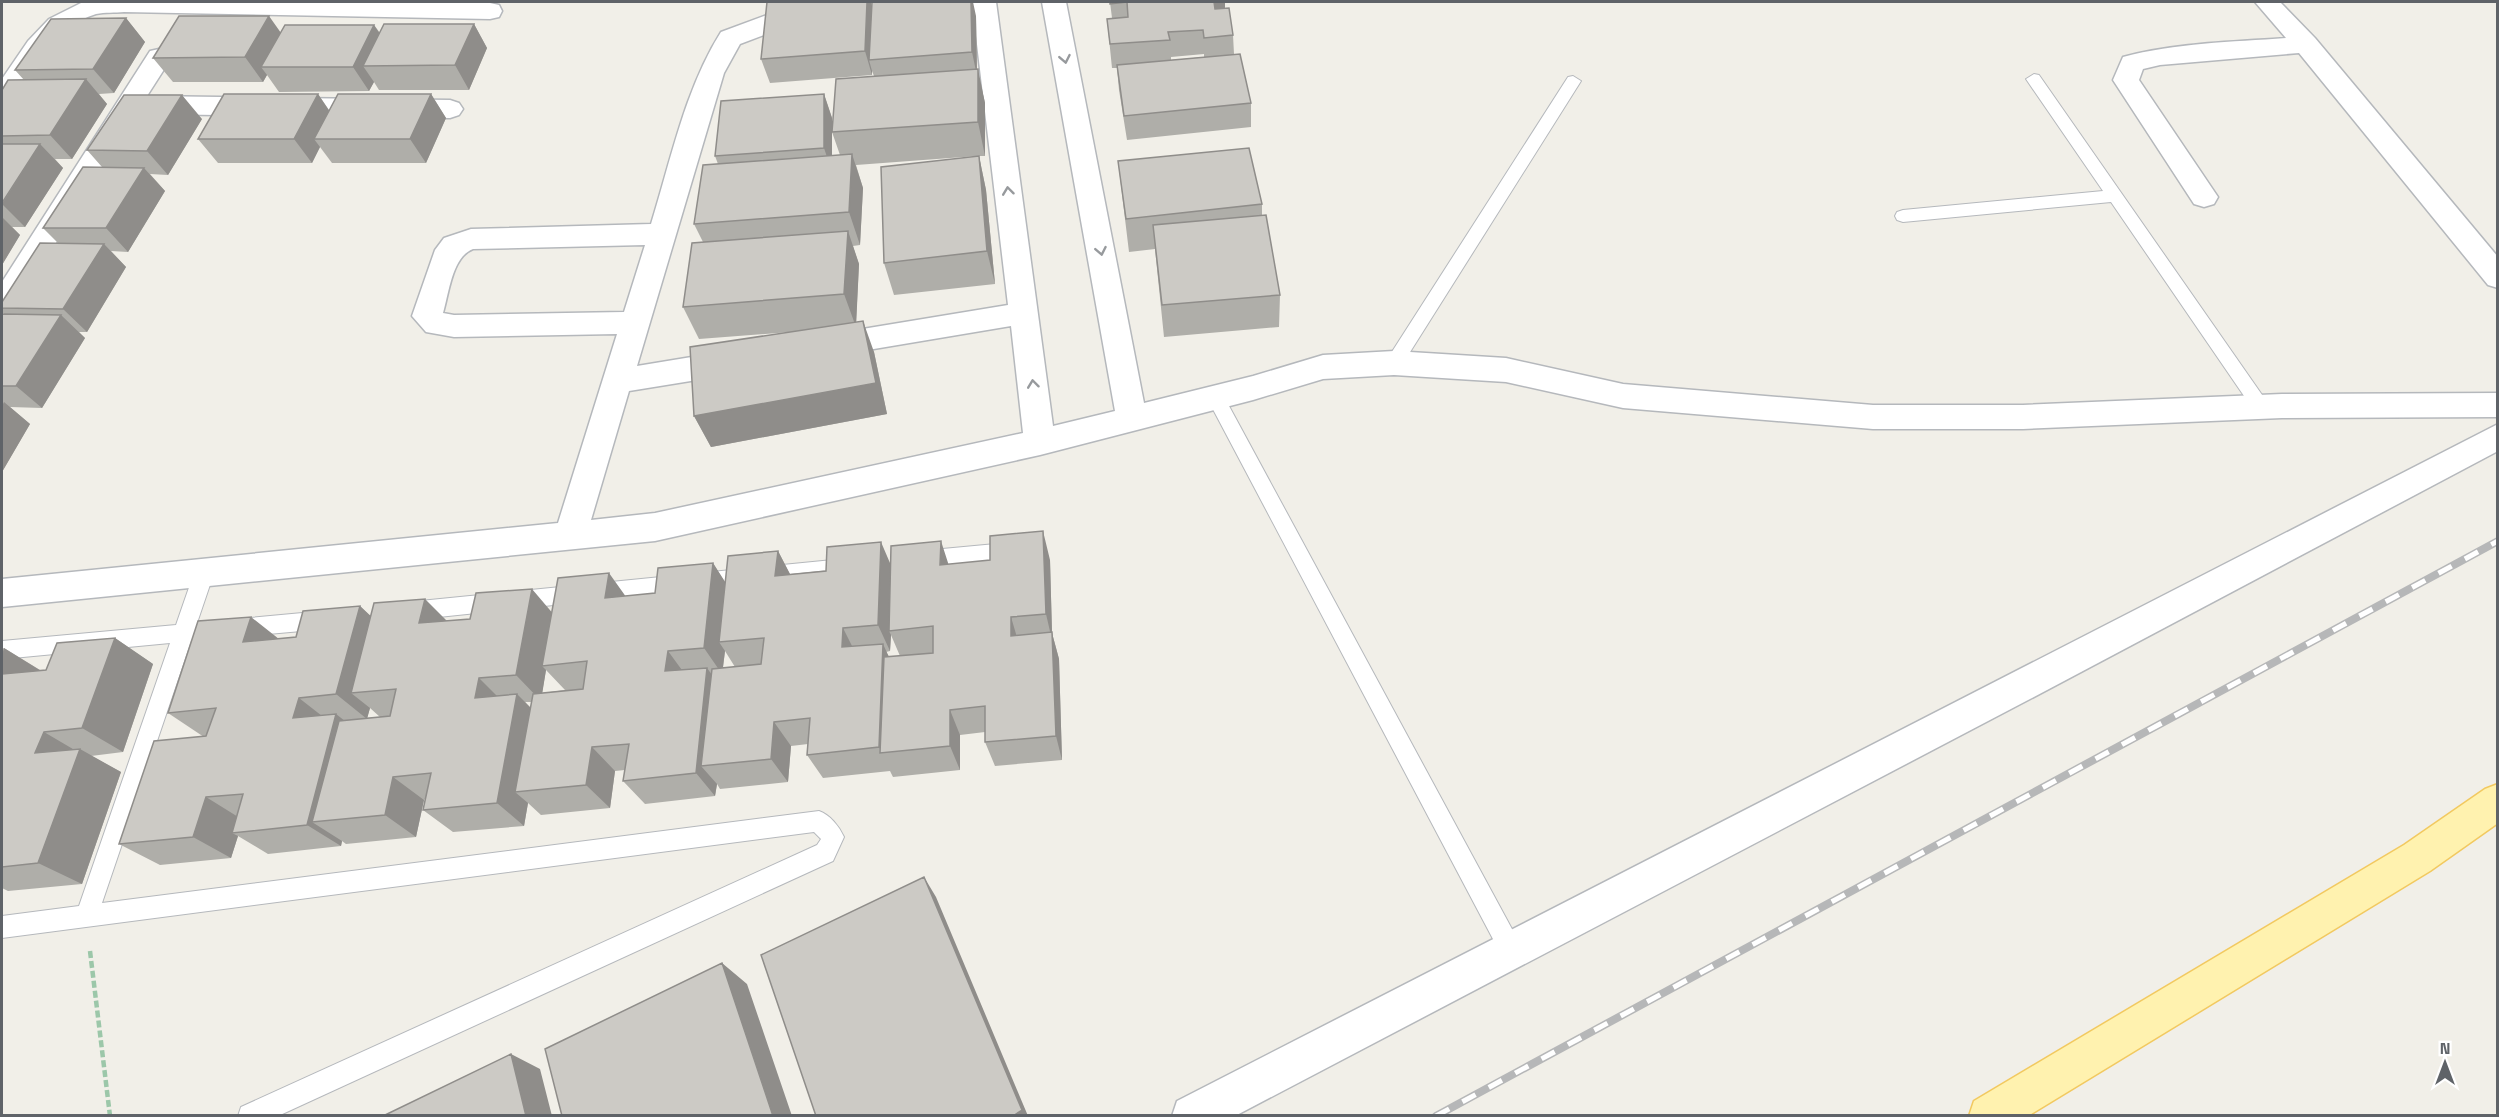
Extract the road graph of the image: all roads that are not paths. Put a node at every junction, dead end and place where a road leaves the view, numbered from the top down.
1 (980, 2) edge
2 (1054, 2) edge
3 (2267, 2) edge
4 (490, 11) dead end
5 (801, 12) edge
6 (2306, 44) junction
7 (159, 57) edge
8 (2034, 79) dead end
9 (1573, 81) dead end
10 (2, 100) edge
11 (128, 104) junction
12 (450, 109) dead end
13 (2115, 196) junction
14 (2204, 196) dead end
15 (1903, 216) dead end
16 (663, 234) junction
17 (2498, 277) edge
18 (2, 305) edge
19 (1024, 313) junction
20 (635, 323) junction
21 (803, 350) edge
22 (757, 358) edge
23 (1394, 363) junction
24 (618, 381) junction
25 (1216, 398) junction
26 (2498, 405) edge
27 (2261, 407) junction
28 (1132, 419) junction
29 (2498, 436) edge
30 (1040, 442) junction
31 (570, 536) junction
32 (1031, 548) edge
33 (901, 561) edge
34 (877, 564) edge
35 (204, 573) junction
36 (2, 592) edge
37 (394, 613) edge
38 (347, 618) edge
39 (182, 634) junction
40 (2, 650) edge
41 (2498, 801) edge
42 (86, 917) junction
43 (2, 927) edge
44 (1511, 950) junction
45 (250, 1116) edge
46 (1192, 1116) edge
47 (1989, 1116) edge

19 -> 1 street
2 -> 28 street
3 - 6 street
4 - 10 street
5 - 16 street
6 - 14 street
6 - 17 street
7 - 11 street
8 - 13 lane
9 - 23 lane
11 - 12 street
11 - 18 street
13 - 15 lane
13 - 27 lane
16 - 20 street
16 - 20 street
19 - 21 street
30 -> 19 street
20 - 24 street
22 - 24 street
23 - 25 street
23 - 27 street
24 - 31 street
25 - 28 street
25 - 44 lane
26 - 27 street
28 - 30 street
29 - 44 street
30 - 31 street
31 - 35 street
32 - 33 lane
34 - 37 lane
35 - 36 street
35 - 39 lane
38 - 39 lane
39 - 40 lane
39 - 42 lane
41 - 47 main road
42 - 43 lane
42 - 45 lane
44 - 46 street

